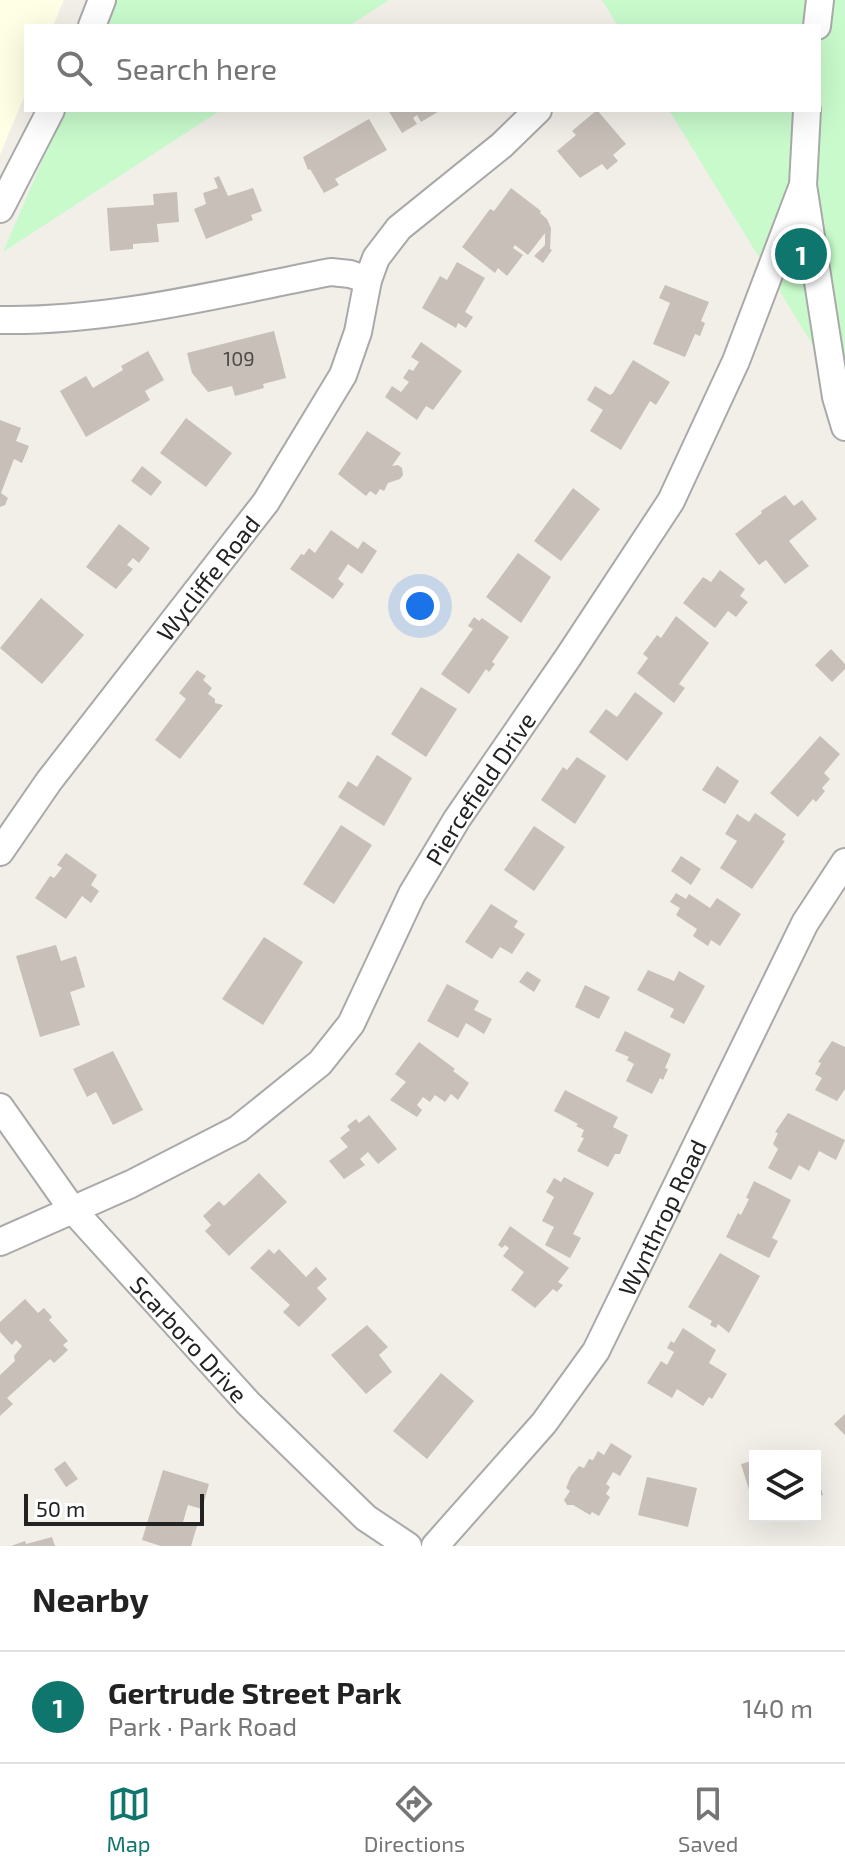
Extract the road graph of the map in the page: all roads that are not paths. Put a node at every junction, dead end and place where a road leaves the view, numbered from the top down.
1 (102, 0) edge
2 (820, 0) edge
3 (93, 24) edge
4 (817, 24) edge
5 (50, 112) edge
6 (536, 112) edge
7 (807, 112) edge
8 (803, 185) junction
9 (0, 209) edge
10 (368, 280) junction
11 (0, 320) edge
12 (845, 427) edge
13 (0, 852) edge
14 (845, 862) edge
15 (0, 1107) edge
16 (72, 1209) junction
17 (0, 1242) edge
18 (408, 1546) edge
19 (435, 1546) edge

1 - 3 street
2 - 4 street
5 - 9 street
6 - 10 street, Wycliffe Road
7 - 8 street
8 - 12 street
8 - 16 street, Piercefield Drive
10 - 11 street
10 - 13 street, Wycliffe Road
14 - 19 street, Wynthrop Road
15 - 16 street, Scarboro Drive
16 - 17 street, Piercefield Drive
16 - 18 street, Scarboro Drive

